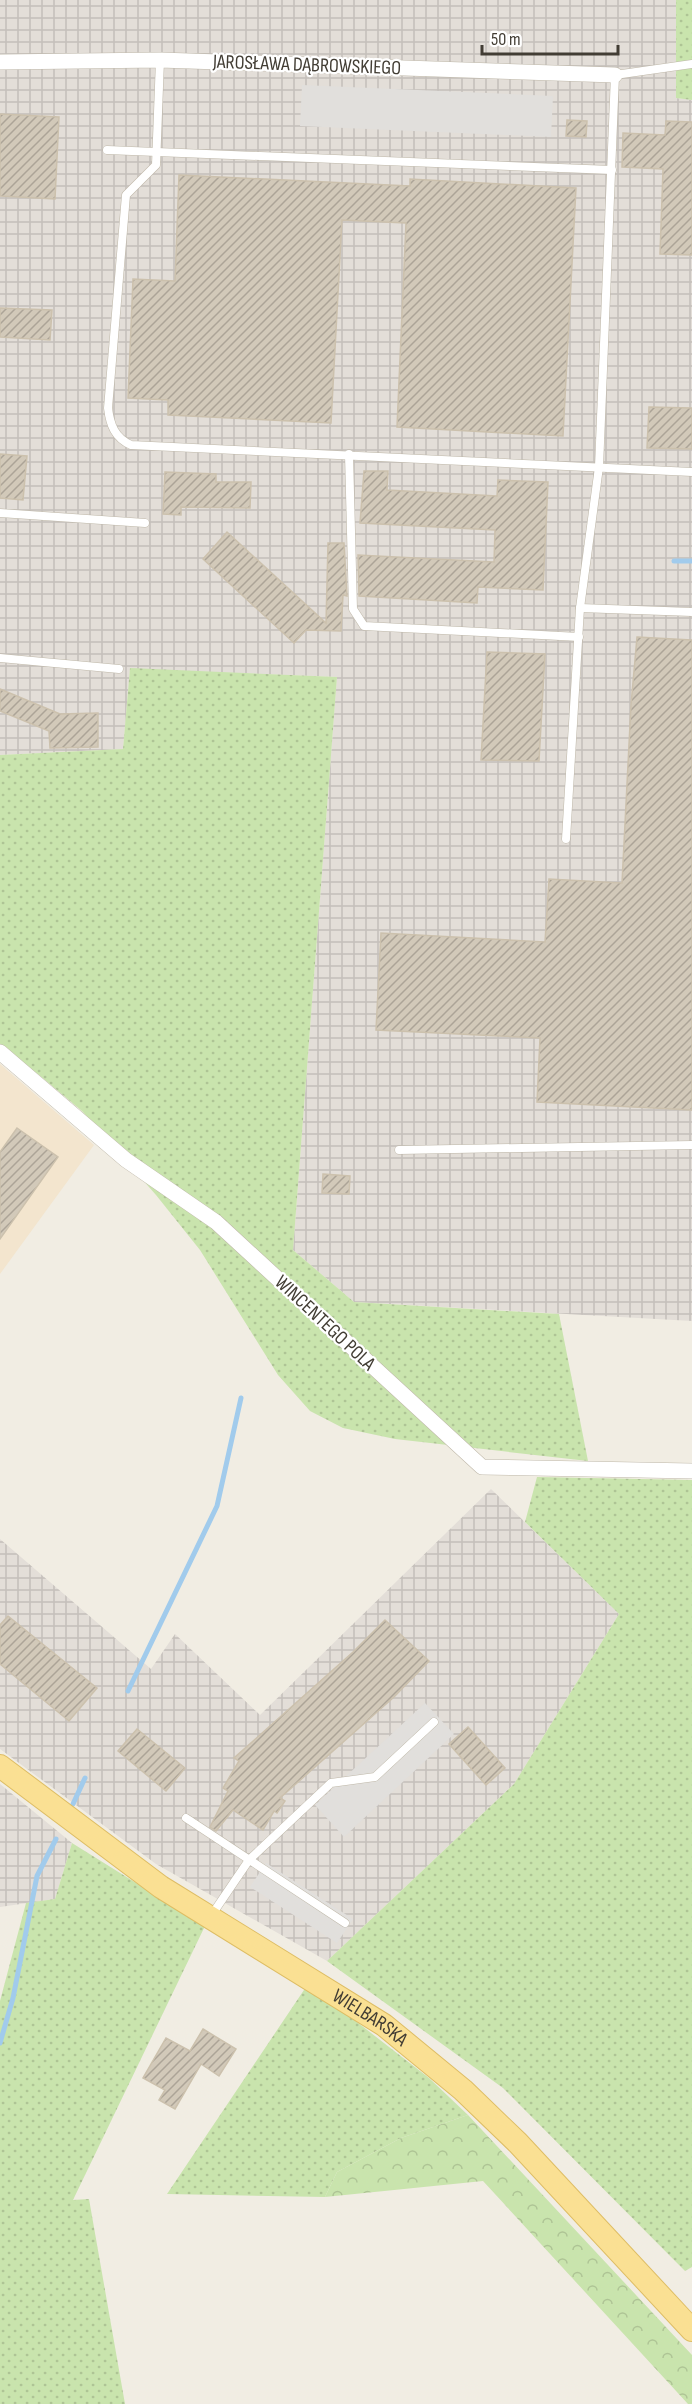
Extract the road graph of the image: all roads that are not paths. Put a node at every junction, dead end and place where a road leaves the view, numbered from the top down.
1 (159, 60) junction
2 (0, 62) edge
3 (692, 64) edge
4 (615, 75) junction
5 (107, 150) dead end
6 (157, 152) junction
7 (612, 170) junction
8 (349, 454) junction
9 (600, 467) junction
10 (692, 472) edge
11 (0, 513) edge
12 (146, 523) dead end
13 (580, 608) junction
14 (692, 612) edge
15 (579, 637) junction
16 (0, 658) edge
17 (118, 669) dead end
18 (567, 838) dead end
19 (0, 1052) edge
20 (692, 1145) edge
21 (399, 1150) dead end
22 (692, 1471) edge
23 (434, 1722) dead end
24 (0, 1766) edge
25 (186, 1818) dead end
26 (249, 1860) junction
27 (210, 1917) junction
28 (345, 1923) dead end
29 (692, 2330) edge

1 - 2 street, JAROSŁAWA DĄBROWSKIEGO
1 - 4 street, JAROSŁAWA DĄBROWSKIEGO
1 - 6 lane
3 - 4 lane
4 - 7 lane
5 - 6 lane
6 - 7 lane
6 - 8 lane
7 - 9 lane
8 - 9 lane
8 - 15 lane
9 - 10 lane
9 - 13 lane
11 - 12 lane
13 - 14 lane
13 - 15 lane
15 - 18 lane
16 - 17 lane
19 - 22 street, WINCENTEGO POLA
20 - 21 lane
23 - 26 lane
24 - 27 main road, WIELBARSKA
25 - 26 lane
26 - 27 lane
26 - 28 lane
27 - 29 main road, WIELBARSKA

